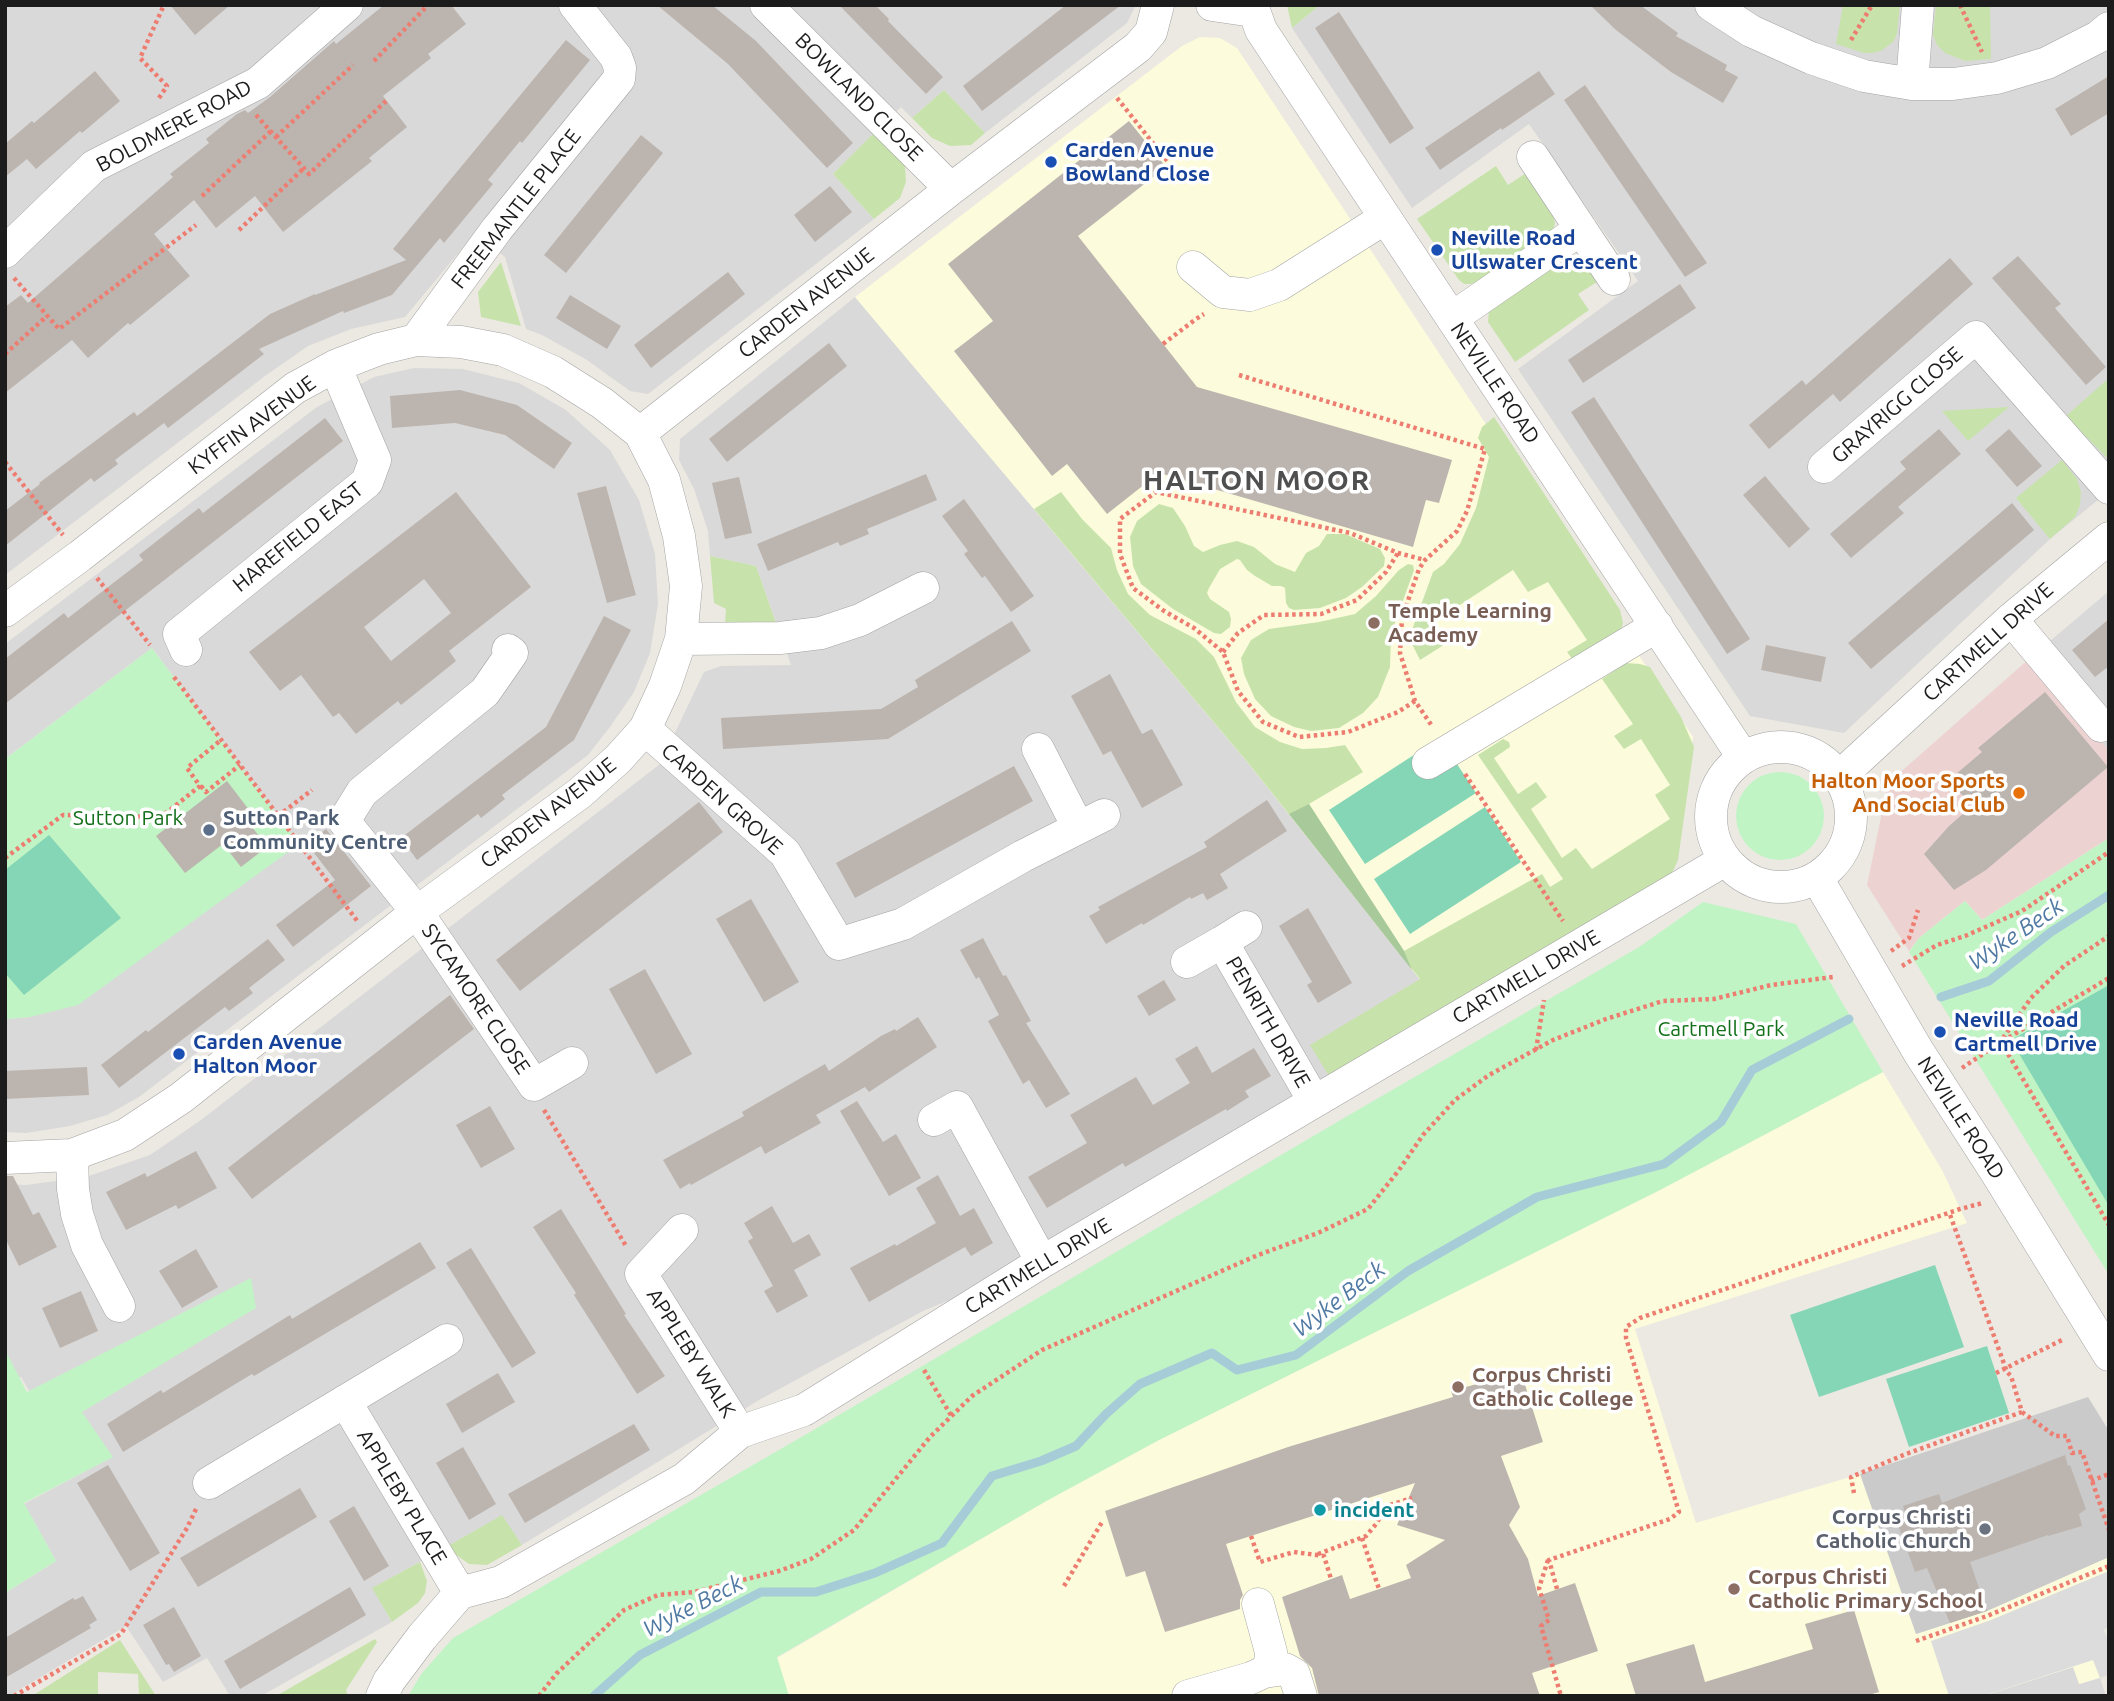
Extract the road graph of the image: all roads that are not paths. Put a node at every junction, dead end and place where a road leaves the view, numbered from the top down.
1 (347, 5) edge
2 (576, 5) edge
3 (766, 5) edge
4 (1158, 5) edge
5 (1212, 5) edge
6 (1711, 5) edge
7 (1918, 5) edge
8 (1252, 8) edge
9 (2109, 28) edge
10 (1912, 84) junction
11 (1533, 157) dead end
12 (951, 189) junction
13 (1385, 218) junction
14 (1581, 229) junction
15 (9, 265) edge
16 (1193, 267) dead end
17 (1614, 279) dead end
18 (1452, 318) junction
19 (416, 340) junction
20 (335, 366) junction
21 (640, 433) junction
22 (1824, 467) dead end
23 (2109, 488) edge
24 (2109, 538) edge
25 (923, 588) dead end
26 (5, 611) edge
27 (2011, 619) junction
28 (1657, 626) junction
29 (681, 639) junction
30 (508, 649) dead end
31 (180, 663) road end
32 (2101, 726) dead end
33 (645, 729) junction
34 (1038, 749) dead end
35 (1439, 757) road end
36 (1743, 757) junction
37 (1839, 776) junction
38 (1725, 860) junction
39 (1817, 878) junction
40 (417, 912) junction
41 (1187, 962) dead end
42 (572, 1063) dead end
43 (1314, 1101) junction
44 (955, 1108) dead end
45 (72, 1155) junction
46 (5, 1158) edge
47 (682, 1230) dead end
48 (1042, 1262) junction
49 (119, 1306) dead end
50 (447, 1340) dead end
51 (2109, 1355) edge
52 (345, 1401) junction
53 (740, 1432) junction
54 (209, 1483) road end
55 (460, 1593) junction
56 (1258, 1605) dead end
57 (1264, 1672) junction
58 (382, 1696) edge
59 (1188, 1696) edge
60 (1301, 1696) edge

1 - 15 street, BOLDMERE ROAD
2 - 19 street, FREEMANTLE PLACE
3 - 12 street, BOWLAND CLOSE
4 - 12 street, CARDEN AVENUE
5 - 8 street
6 - 10 street
7 - 10 street
8 - 13 street, NEVILLE ROAD
9 - 10 street
11 - 14 street
12 - 21 street, CARDEN AVENUE
13 - 16 street
13 - 18 street, NEVILLE ROAD
14 - 17 street
14 - 18 street
18 - 28 street, NEVILLE ROAD
19 - 20 street, KYFFIN AVENUE
19 - 21 street, KYFFIN AVENUE
20 - 26 street, KYFFIN AVENUE
20 - 31 street, HAREFIELD EAST
21 - 29 street, CARDEN AVENUE
22 - 23 street, GRAYRIGG CLOSE
24 - 27 street, CARTMELL DRIVE
25 - 29 street
27 - 32 street
27 - 37 street, CARTMELL DRIVE
28 - 35 street
28 - 36 street, NEVILLE ROAD
29 - 33 street, CARDEN AVENUE
30 - 40 street, SYCAMORE CLOSE
33 - 34 street, CARDEN GROVE
33 - 40 street, CARDEN AVENUE
36 - 37 street
36 - 38 street
37 - 39 street
38 - 39 street
38 - 43 street, CARTMELL DRIVE
39 - 51 street, NEVILLE ROAD
40 - 42 street, SYCAMORE CLOSE
40 - 45 street, CARDEN AVENUE
41 - 43 street, PENRITH DRIVE
43 - 48 street, CARTMELL DRIVE
44 - 48 street
45 - 46 street, CARDEN AVENUE
45 - 49 street
47 - 53 street, APPLEBY WALK
48 - 53 street, CARTMELL DRIVE
50 - 52 street
52 - 54 street
52 - 55 street, APPLEBY PLACE
53 - 55 street, CARTMELL DRIVE
55 - 58 street
56 - 57 street
57 - 59 street
57 - 60 street

